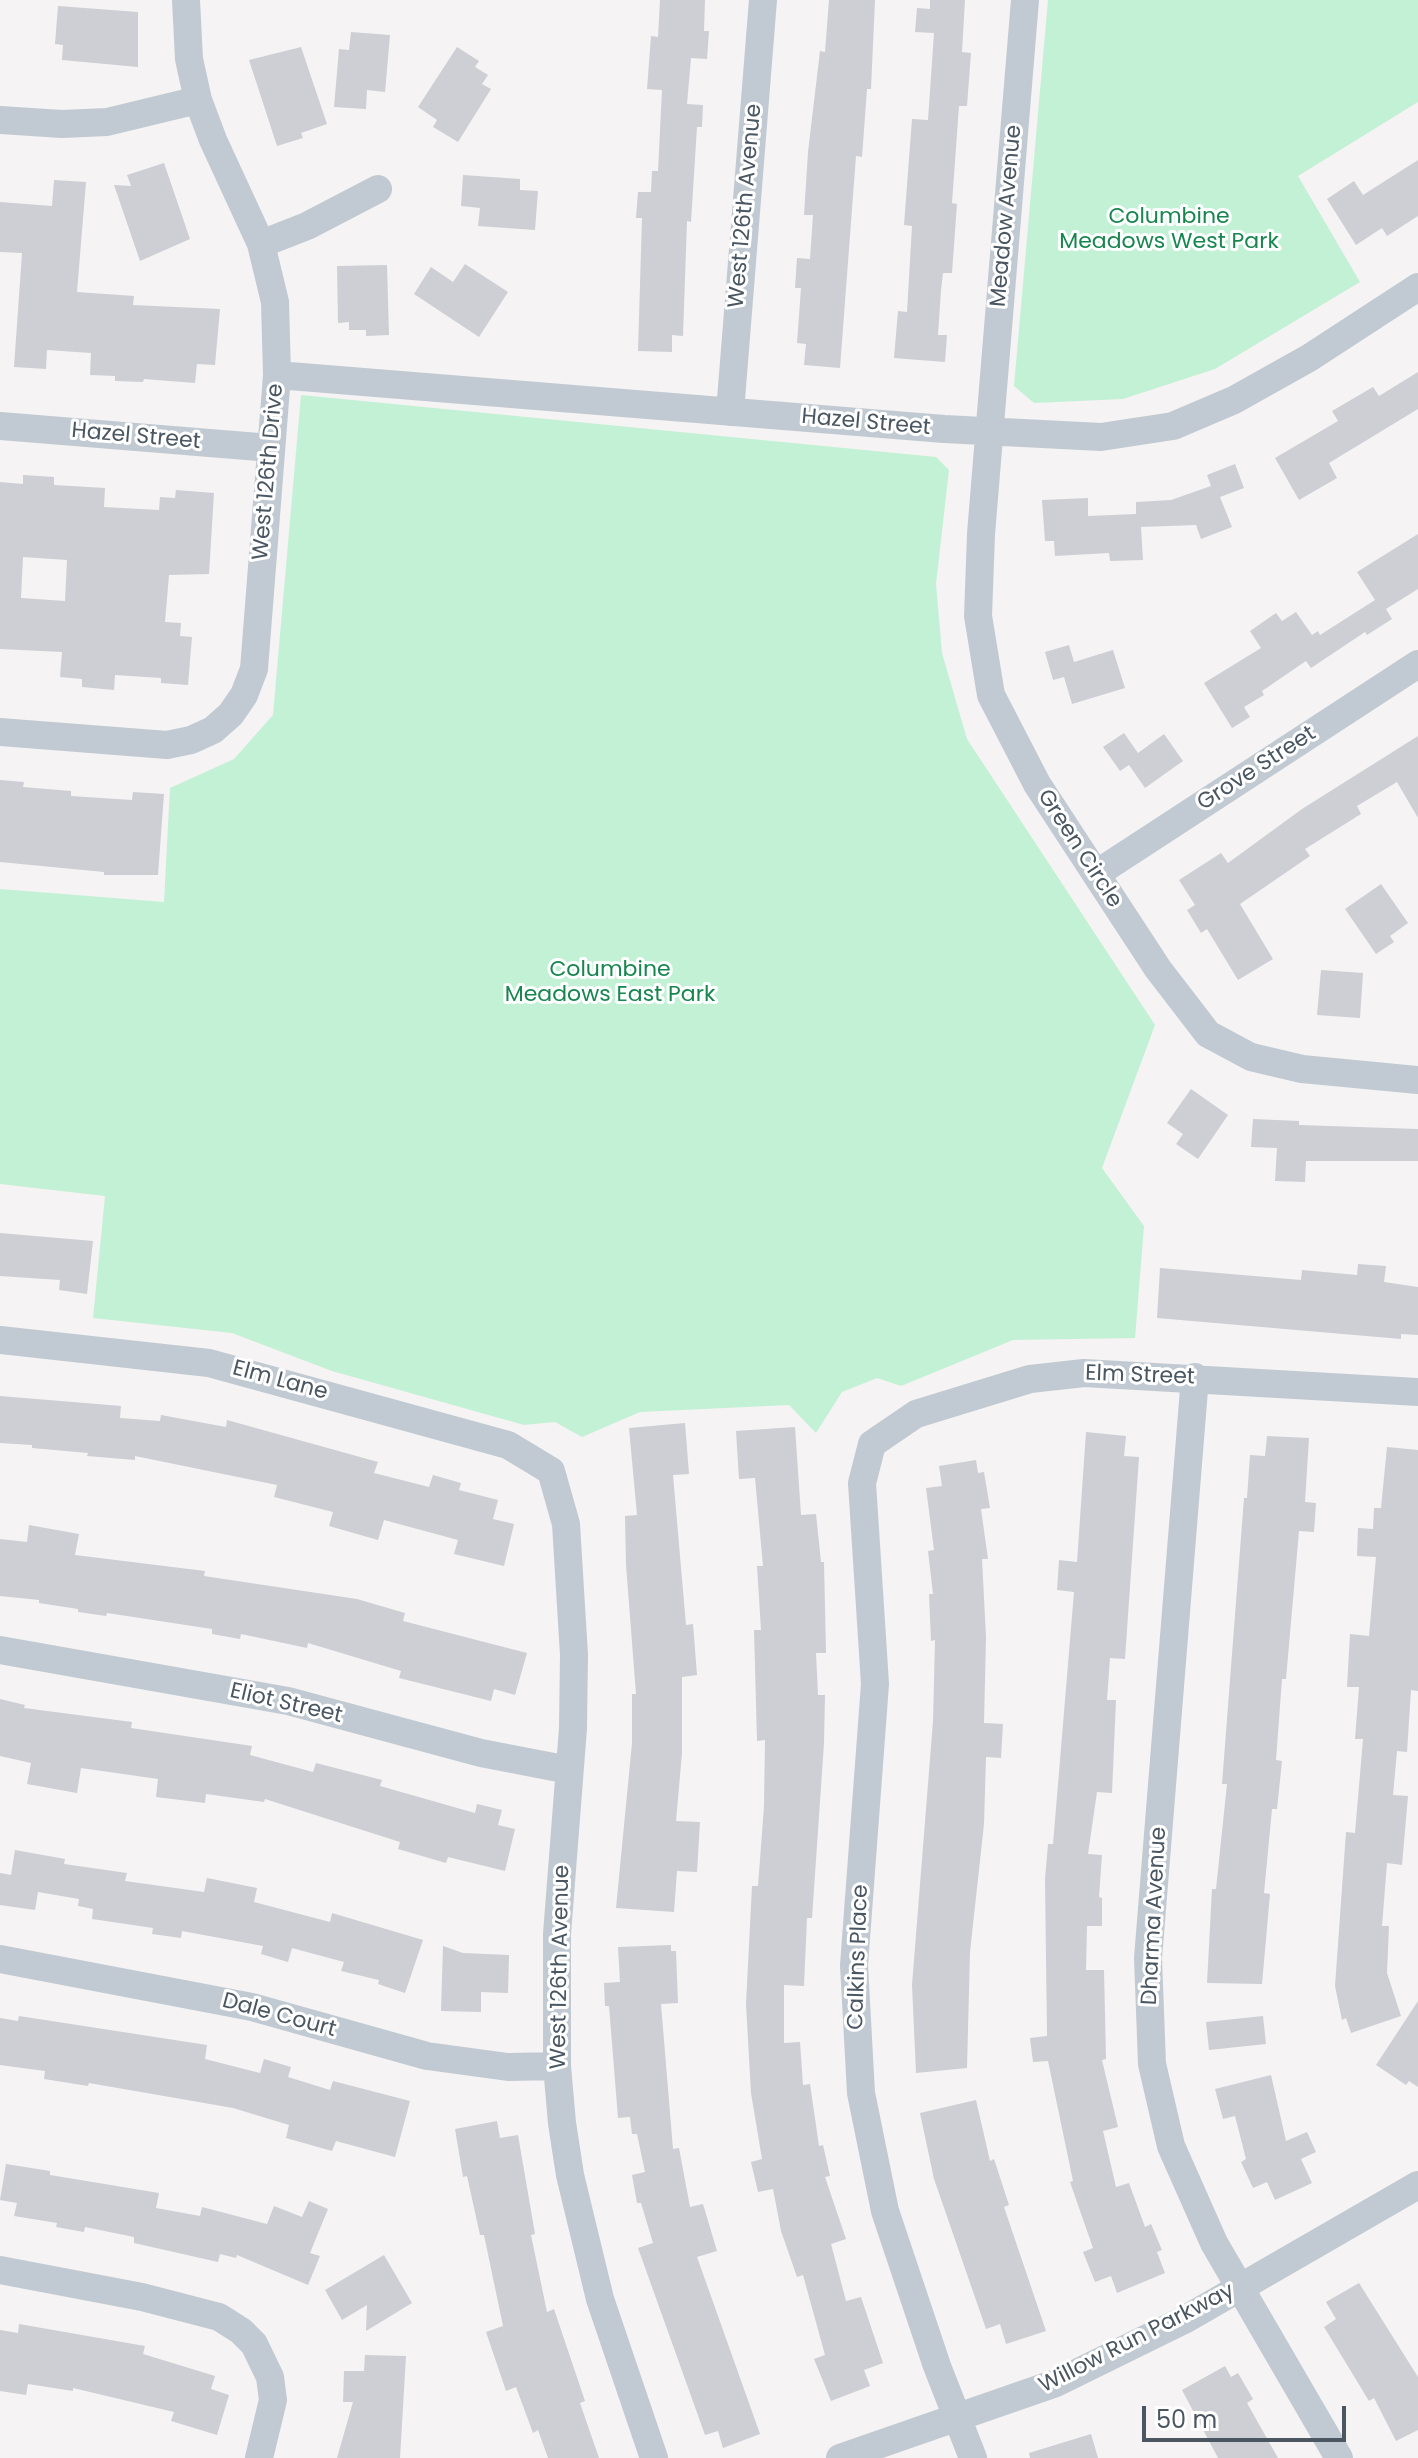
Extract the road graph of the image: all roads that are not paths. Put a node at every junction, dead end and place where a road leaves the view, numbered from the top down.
1 (186, 0) edge
2 (763, 0) edge
3 (1025, 0) edge
4 (198, 100) junction
5 (0, 120) edge
6 (378, 189) dead end
7 (261, 244) junction
8 (1418, 287) edge
9 (277, 375) junction
10 (730, 412) junction
11 (0, 426) edge
12 (989, 431) junction
13 (271, 448) junction
14 (1418, 664) edge
15 (0, 732) edge
16 (1096, 874) junction
17 (1418, 1080) edge
18 (0, 1340) edge
19 (1195, 1377) junction
20 (1418, 1392) edge
21 (865, 1432) joint
22 (548, 1468) joint
23 (0, 1650) edge
24 (569, 1770) junction
25 (0, 1959) edge
26 (557, 2066) junction
27 (1418, 2185) edge
28 (0, 2270) edge
29 (1239, 2287) junction
30 (957, 2418) junction
31 (259, 2458) edge
32 (654, 2458) edge
33 (840, 2458) edge
34 (973, 2458) edge
35 (1339, 2458) edge

1 - 4 street, West 126th Drive
2 - 10 street, West 126th Avenue
3 - 12 street, Meadow Avenue
4 - 5 street
4 - 7 street, West 126th Drive
6 - 7 street
7 - 9 street, West 126th Drive
8 - 12 street, Hazel Street
9 - 10 street, Hazel Street
9 - 13 street, West 126th Drive
10 - 12 street, Hazel Street
11 - 13 street, Hazel Street
12 - 16 street, Green Circle
13 - 15 street, West 126th Drive
14 - 16 street, Grove Street
16 - 17 street, Green Circle
18 - 22 street, Elm Lane
19 - 20 street, Elm Street
19 - 21 street, Elm Street
19 - 29 street, Dharma Avenue
21 - 30 street, Calkins Place
22 - 24 street, West 126th Avenue
23 - 24 street, Eliot Street
24 - 26 street, West 126th Avenue
25 - 26 street, Dale Court
26 - 32 street, West 126th Avenue
27 - 29 street, Willow Run Parkway
28 - 31 street
29 - 30 street, Willow Run Parkway
29 - 35 street, Dharma Avenue
30 - 33 street, Willow Run Parkway
30 - 34 street, Calkins Place

